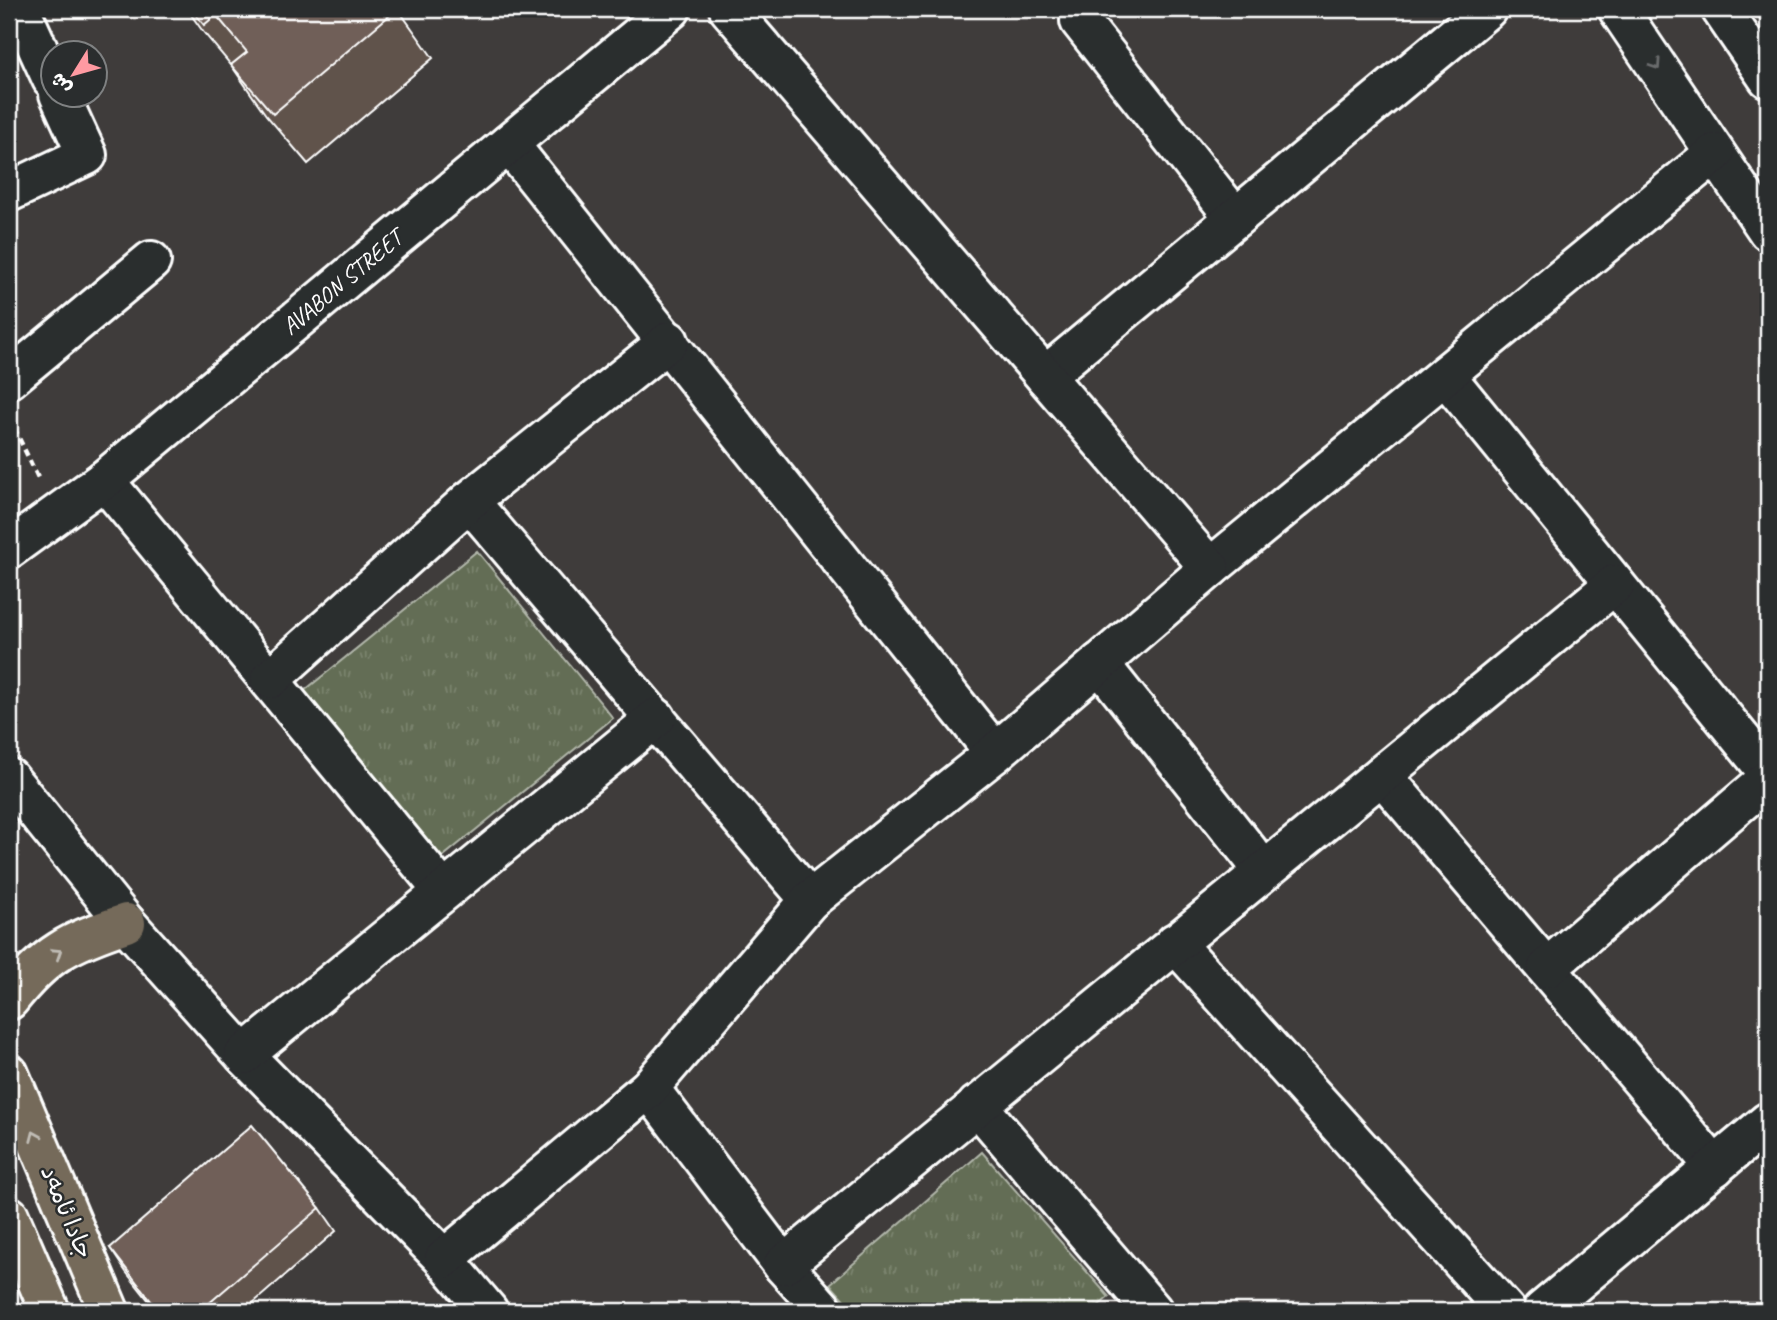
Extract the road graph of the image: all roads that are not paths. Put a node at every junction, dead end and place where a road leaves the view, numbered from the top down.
1 (20, 9) edge
2 (671, 9) edge
3 (729, 9) edge
4 (1487, 9) edge
5 (1618, 9) edge
6 (1721, 9) edge
7 (1081, 13) edge
8 (38, 48) edge
9 (1768, 78) edge
10 (65, 108) edge
11 (509, 144) junction
12 (1715, 153) junction
13 (9, 192) edge
14 (1235, 218) junction
15 (1768, 231) edge
16 (151, 261) dead end
17 (668, 341) junction
18 (1445, 375) junction
19 (1045, 376) junction
20 (9, 379) edge
21 (104, 480) junction
22 (469, 501) junction
23 (9, 549) edge
24 (1210, 568) junction
25 (1615, 584) junction
26 (1099, 663) junction
27 (270, 679) junction
28 (656, 718) junction
29 (995, 753) junction
30 (1768, 772) edge
31 (1382, 775) junction
32 (9, 778) edge
33 (1768, 779) edge
34 (1264, 871) junction
35 (443, 891) junction
36 (810, 900) junction
37 (126, 923) junction
38 (1175, 943) junction
39 (1546, 968) junction
40 (9, 1000) edge
41 (244, 1055) junction
42 (9, 1074) edge
43 (649, 1088) junction
44 (977, 1105) junction
45 (1768, 1122) edge
46 (1715, 1167) junction
47 (9, 1216) edge
48 (444, 1259) junction
49 (783, 1265) junction
50 (1133, 1305) edge
51 (50, 1311) edge
52 (109, 1311) edge
53 (488, 1311) edge
54 (824, 1311) edge
55 (1506, 1311) edge
56 (1542, 1311) edge

1 - 8 street
2 - 11 street, AVABON STREET
3 - 19 street
4 - 14 street
5 -> 12 street
6 - 9 street
7 - 14 street
10 - 13 street
11 - 17 street
11 - 21 street, AVABON STREET
12 - 15 street
12 - 18 street
14 - 19 street
16 - 20 street
17 - 22 street
17 - 29 street
18 - 24 street
18 - 25 street
19 - 24 street
21 - 23 street, AVABON STREET
21 - 27 street
22 - 27 street
22 - 28 street
24 - 26 street
25 - 30 street
25 - 31 street
26 - 29 street
26 - 34 street
27 - 35 street
28 - 35 street
28 - 36 street
29 - 36 street
31 - 34 street
31 - 39 street
32 - 37 street
33 - 39 street
34 - 38 street
35 - 41 street
36 - 43 street
40 -> 37 main road
37 - 41 street
38 - 44 street
38 - 55 street
39 - 46 street
41 - 48 street
52 -> 42 main road, جادا ئامەد
43 - 48 street
43 - 49 street
44 - 49 street
44 - 50 street
45 - 46 street
46 - 56 street
47 - 51 main road
48 - 53 street
49 - 54 street

